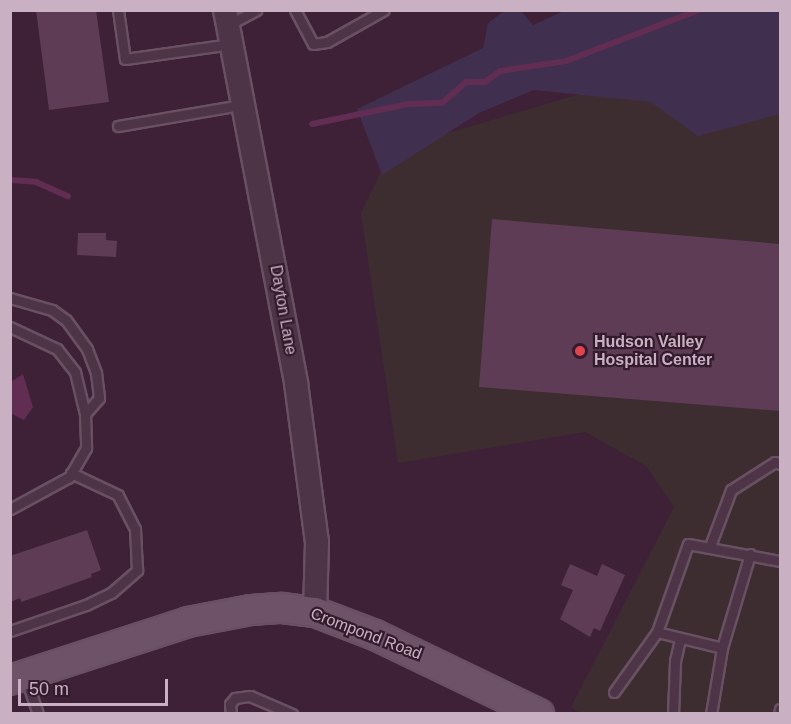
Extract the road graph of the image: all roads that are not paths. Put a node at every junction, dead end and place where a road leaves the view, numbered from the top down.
1 (118, 10) edge
2 (256, 10) edge
3 (295, 10) edge
4 (384, 10) edge
5 (228, 27) edge
6 (244, 105) junction
7 (118, 126) dead end
8 (10, 298) edge
9 (10, 327) edge
10 (84, 414) junction
11 (780, 464) edge
12 (71, 473) junction
13 (10, 509) edge
14 (710, 546) junction
15 (750, 554) junction
16 (780, 561) edge
17 (315, 612) junction
18 (10, 631) edge
19 (657, 632) junction
20 (680, 639) junction
21 (723, 648) junction
22 (18, 678) edge
23 (614, 692) dead end
24 (780, 708) edge
25 (38, 714) edge
26 (231, 714) edge
27 (292, 714) edge
28 (539, 714) edge
29 (673, 714) edge
30 (711, 714) edge
31 (779, 714) edge

1 - 5 lane
2 - 5 lane
3 - 4 lane
5 - 6 street, Dayton Lane
6 - 7 lane
6 - 17 street, Dayton Lane
8 - 10 lane
9 - 10 lane
10 - 12 lane
11 - 14 lane
12 - 13 lane
12 - 18 lane
14 - 15 lane
14 - 19 lane
15 - 16 lane
15 - 21 lane
17 - 22 main road, Crompond Road
17 - 28 main road, Crompond Road
19 - 20 lane
19 - 23 lane
20 - 21 lane
20 - 29 lane
21 - 30 lane
22 - 25 lane
24 - 31 lane
26 - 27 lane

